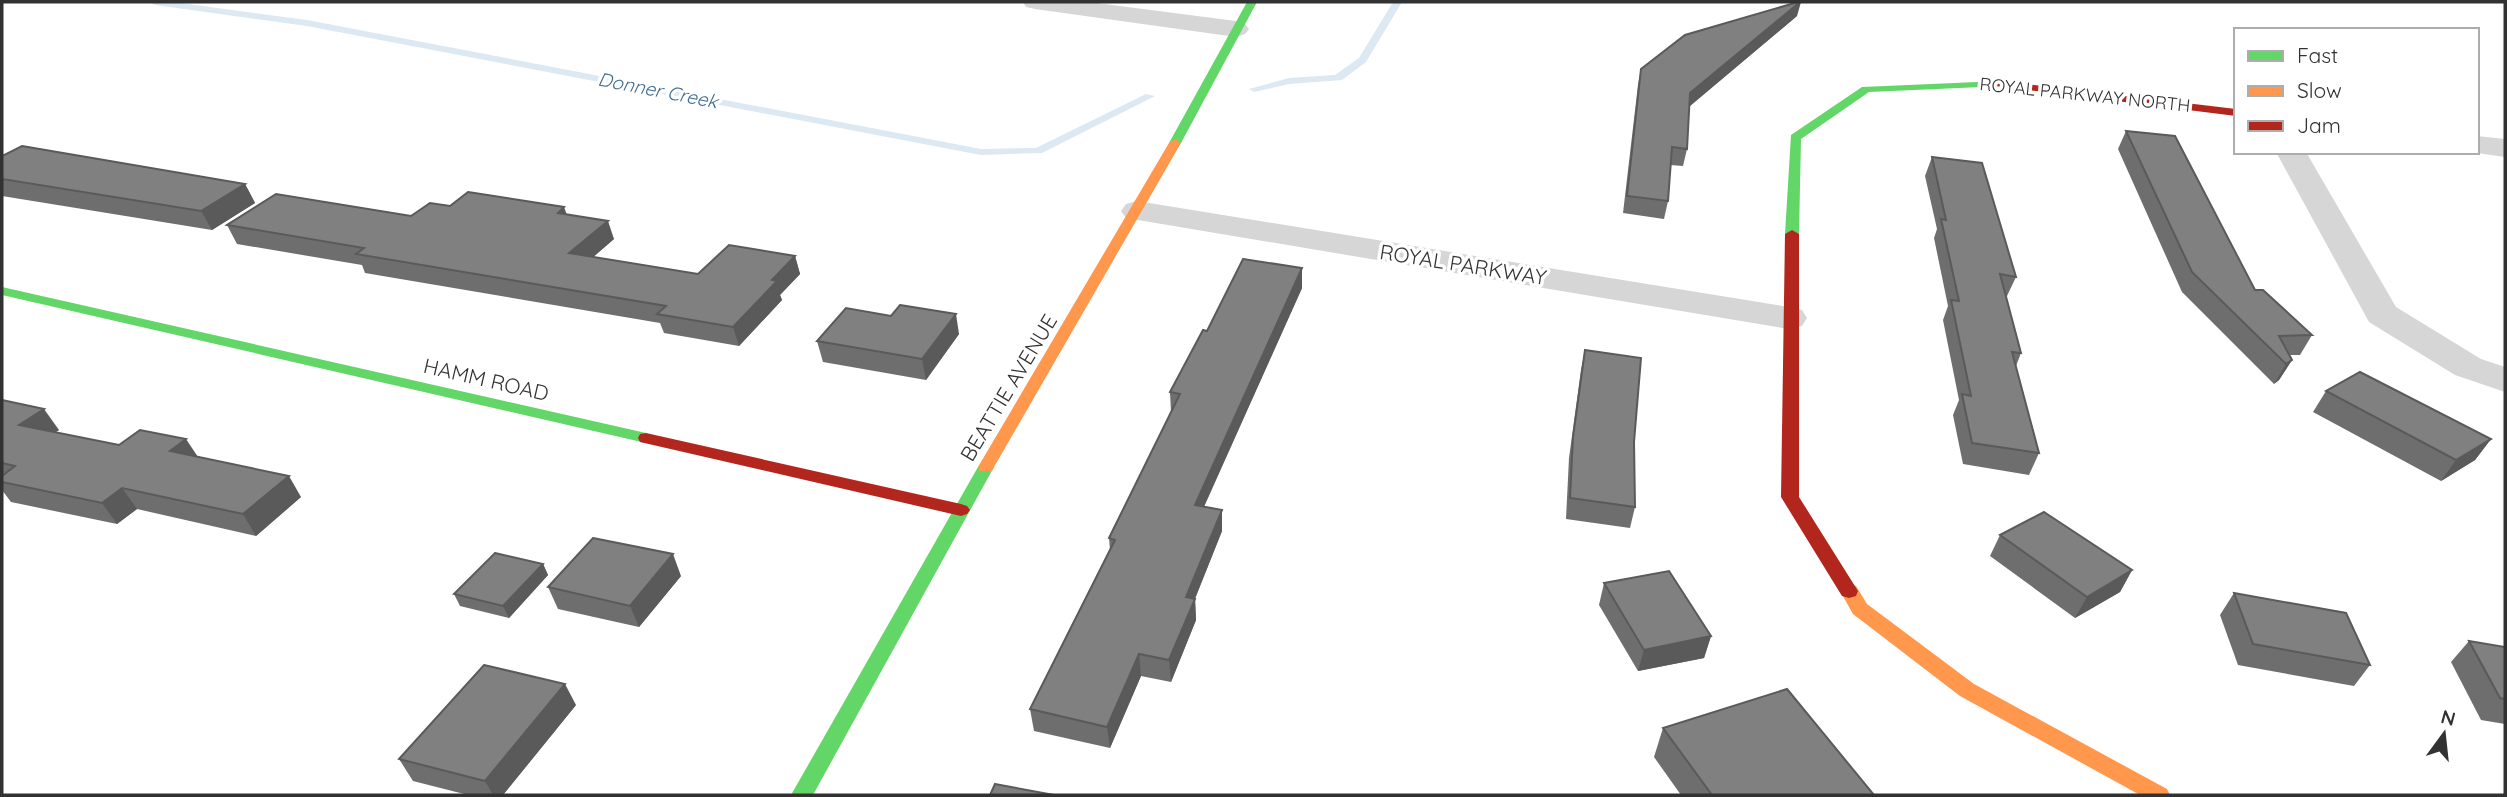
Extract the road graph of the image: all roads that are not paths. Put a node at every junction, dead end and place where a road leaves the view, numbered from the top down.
1 (1035, 2) edge
2 (1252, 2) edge
3 (1236, 29) junction
4 (2234, 113) edge
5 (2479, 145) edge
6 (2505, 148) edge
7 (2292, 154) edge
8 (1137, 211) junction
9 (2, 291) edge
10 (1788, 318) junction
11 (2505, 380) edge
12 (961, 510) junction
13 (802, 795) edge
14 (2159, 795) edge

1 - 3 street
2 - 3 street, BEATTIE AVENUE
3 - 8 street, BEATTIE AVENUE
4 - 10 street, ROYAL PARKWAY NORTH
5 - 6 street
7 - 11 street
8 - 10 street, ROYAL PARKWAY
8 - 12 street, BEATTIE AVENUE
9 - 12 street, HAMM ROAD
10 - 14 street
12 - 13 street, BEATTIE AVENUE

